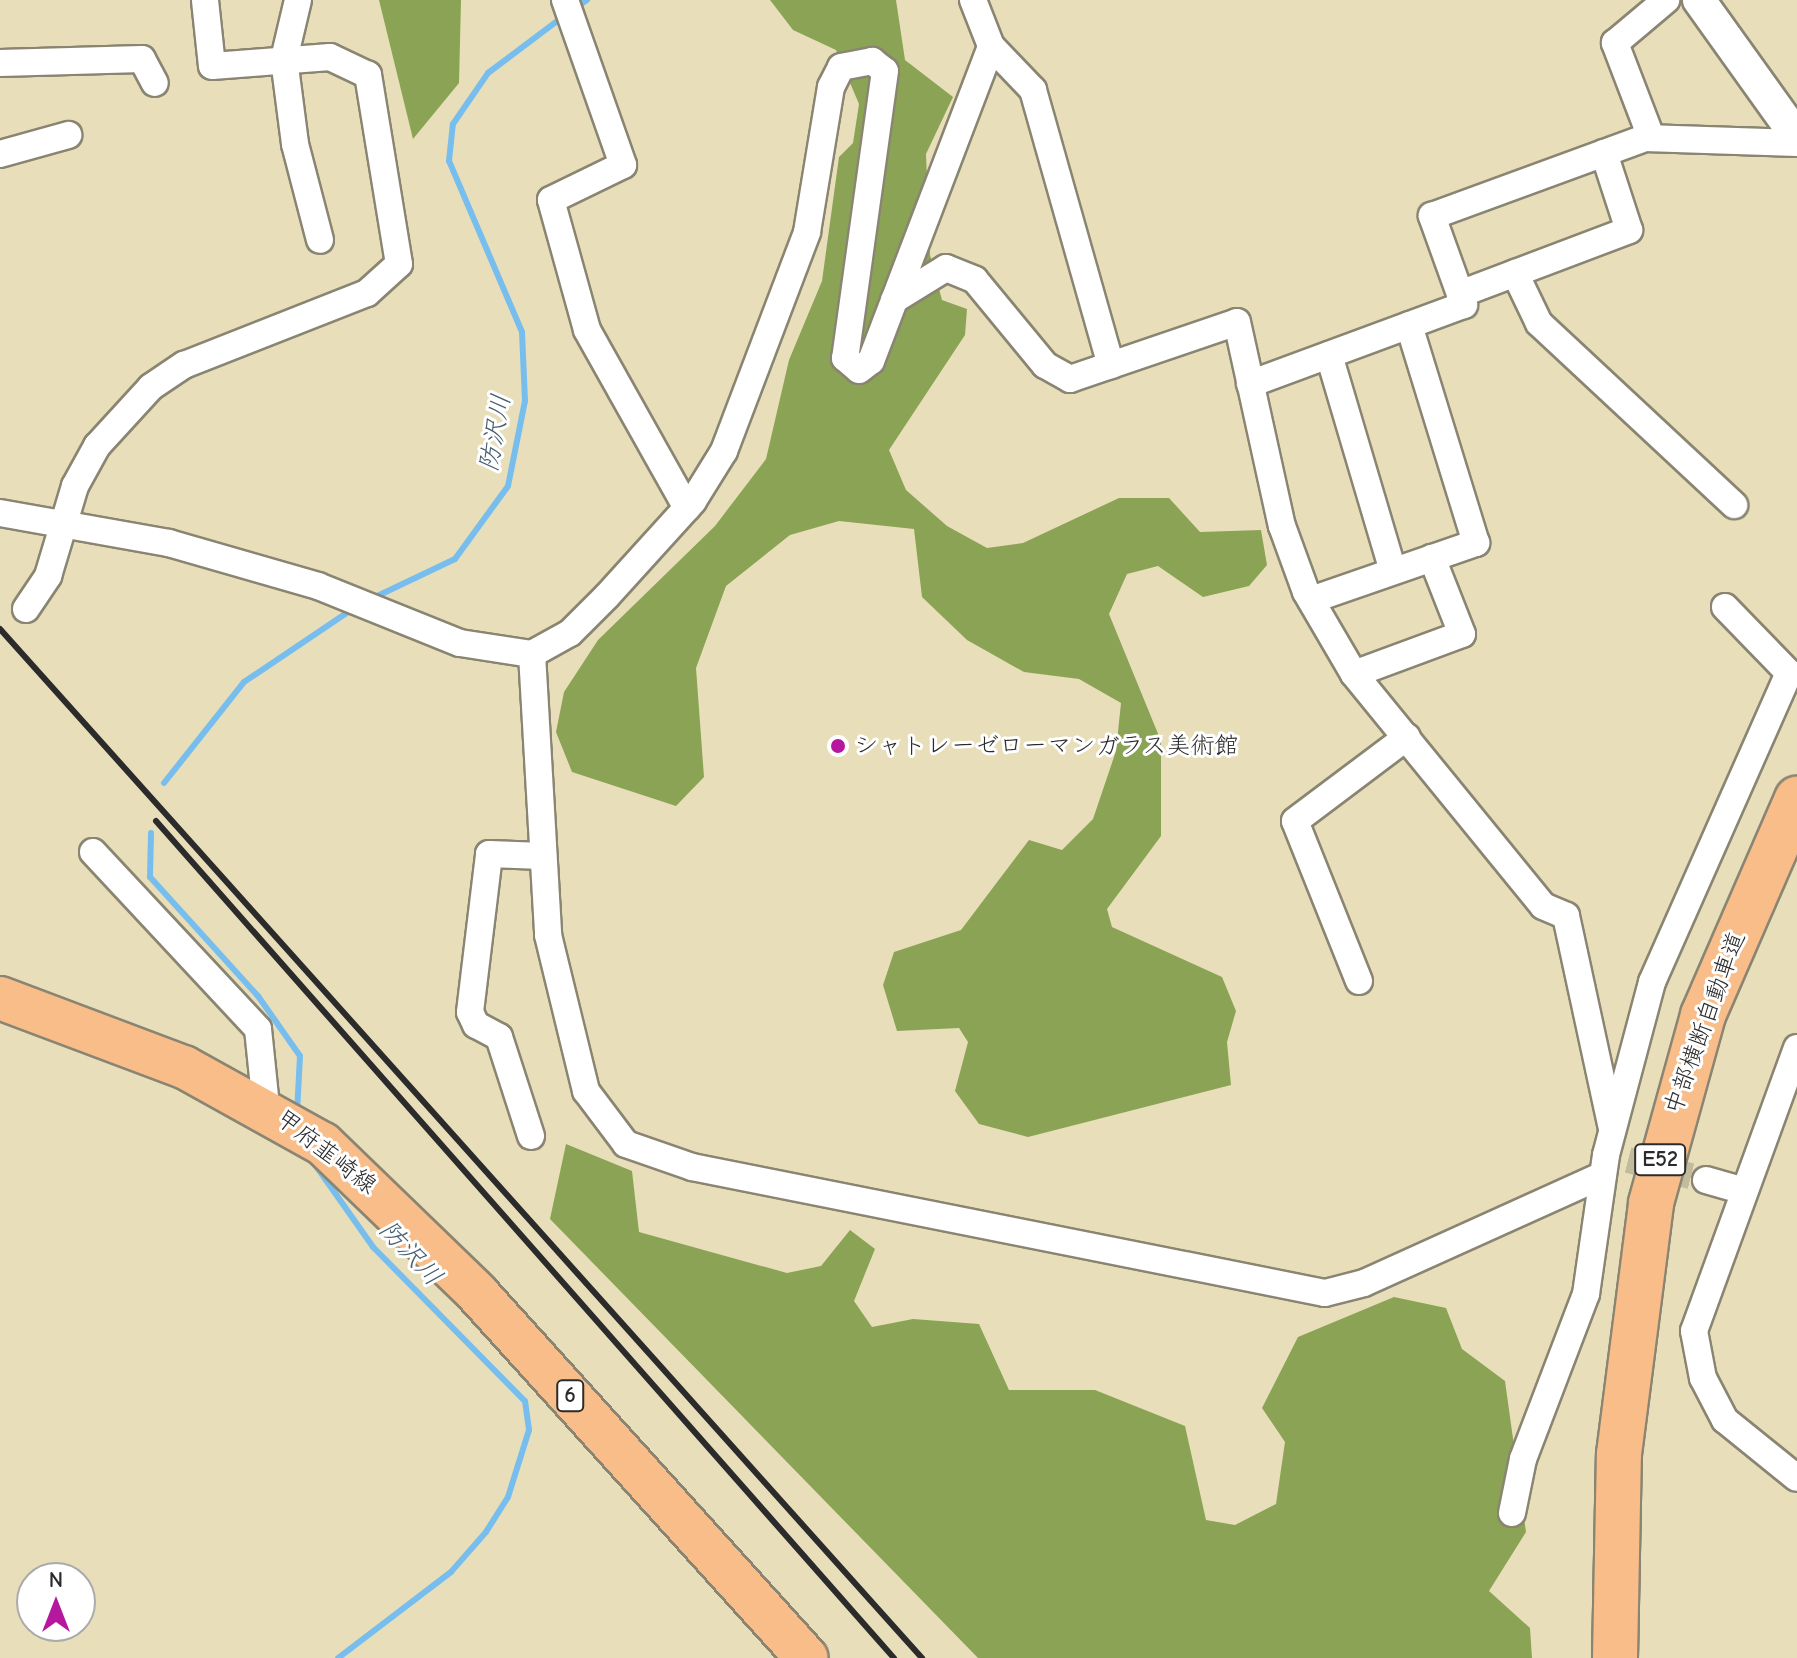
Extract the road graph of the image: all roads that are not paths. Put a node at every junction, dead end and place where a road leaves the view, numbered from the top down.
1 (205, 0) edge
2 (298, 0) edge
3 (973, 0) edge
4 (1666, 0) edge
5 (1699, 0) edge
6 (569, 10) edge
7 (991, 46) junction
8 (284, 59) junction
9 (0, 63) edge
10 (155, 83) dead end
11 (68, 135) dead end
12 (1651, 137) junction
13 (1797, 140) edge
14 (1604, 153) junction
15 (0, 154) edge
16 (320, 240) dead end
17 (1515, 273) junction
18 (1460, 294) junction
19 (894, 300) junction
20 (1409, 325) junction
21 (1329, 355) junction
22 (1111, 365) junction
23 (1250, 384) junction
24 (1734, 505) dead end
25 (687, 508) junction
26 (0, 513) edge
27 (62, 527) junction
28 (1432, 558) junction
29 (1393, 571) junction
30 (1311, 600) junction
31 (1725, 607) dead end
32 (26, 609) dead end
33 (532, 654) junction
34 (1354, 674) junction
35 (1407, 737) junction
36 (1797, 799) edge
37 (93, 852) dead end
38 (543, 856) junction
39 (1797, 873) edge
40 (1359, 981) dead end
41 (0, 998) edge
42 (1797, 1048) edge
43 (1786, 1101) edge
44 (274, 1111) junction
45 (531, 1136) dead end
46 (1612, 1155) junction
47 (1706, 1180) tunnel mouth
48 (1744, 1191) junction
49 (1797, 1478) edge
50 (1512, 1513) dead end
51 (1619, 1544) junction
52 (807, 1658) edge
53 (1615, 1658) edge

1 - 8 street
2 - 8 street
3 - 7 street
4 - 12 street
5 - 13 street
6 - 25 street
7 - 19 street
7 - 22 street
8 - 16 street
8 - 27 street
9 - 10 street
11 - 15 street
12 - 13 street
12 - 14 street
14 - 17 street
14 - 18 street
17 - 18 street
17 - 24 street
18 - 20 street
19 - 22 street
19 - 25 street
20 - 21 street
20 - 28 street
21 - 23 street
21 - 29 street
22 - 23 street
23 - 30 street
25 - 33 street
26 - 27 street
27 - 32 street
27 - 33 street
28 - 29 street
28 - 34 street
29 - 30 street
30 - 34 street
31 - 46 street
33 - 38 street
34 - 35 street
35 - 40 street
35 - 46 street
36 - 51 highway, 中部横断自動車道 / E52
37 - 44 street
38 - 45 street
38 - 46 street
39 - 51 highway, 中部横断自動車道 / E52
41 - 44 main road, 甲府韮崎線 / 6
42 - 43 street
43 - 48 street
44 - 52 main road, 甲府韮崎線 / 6
46 - 50 street
47 - 48 street
48 - 49 street
51 - 53 highway, 中部横断自動車道 / E52

